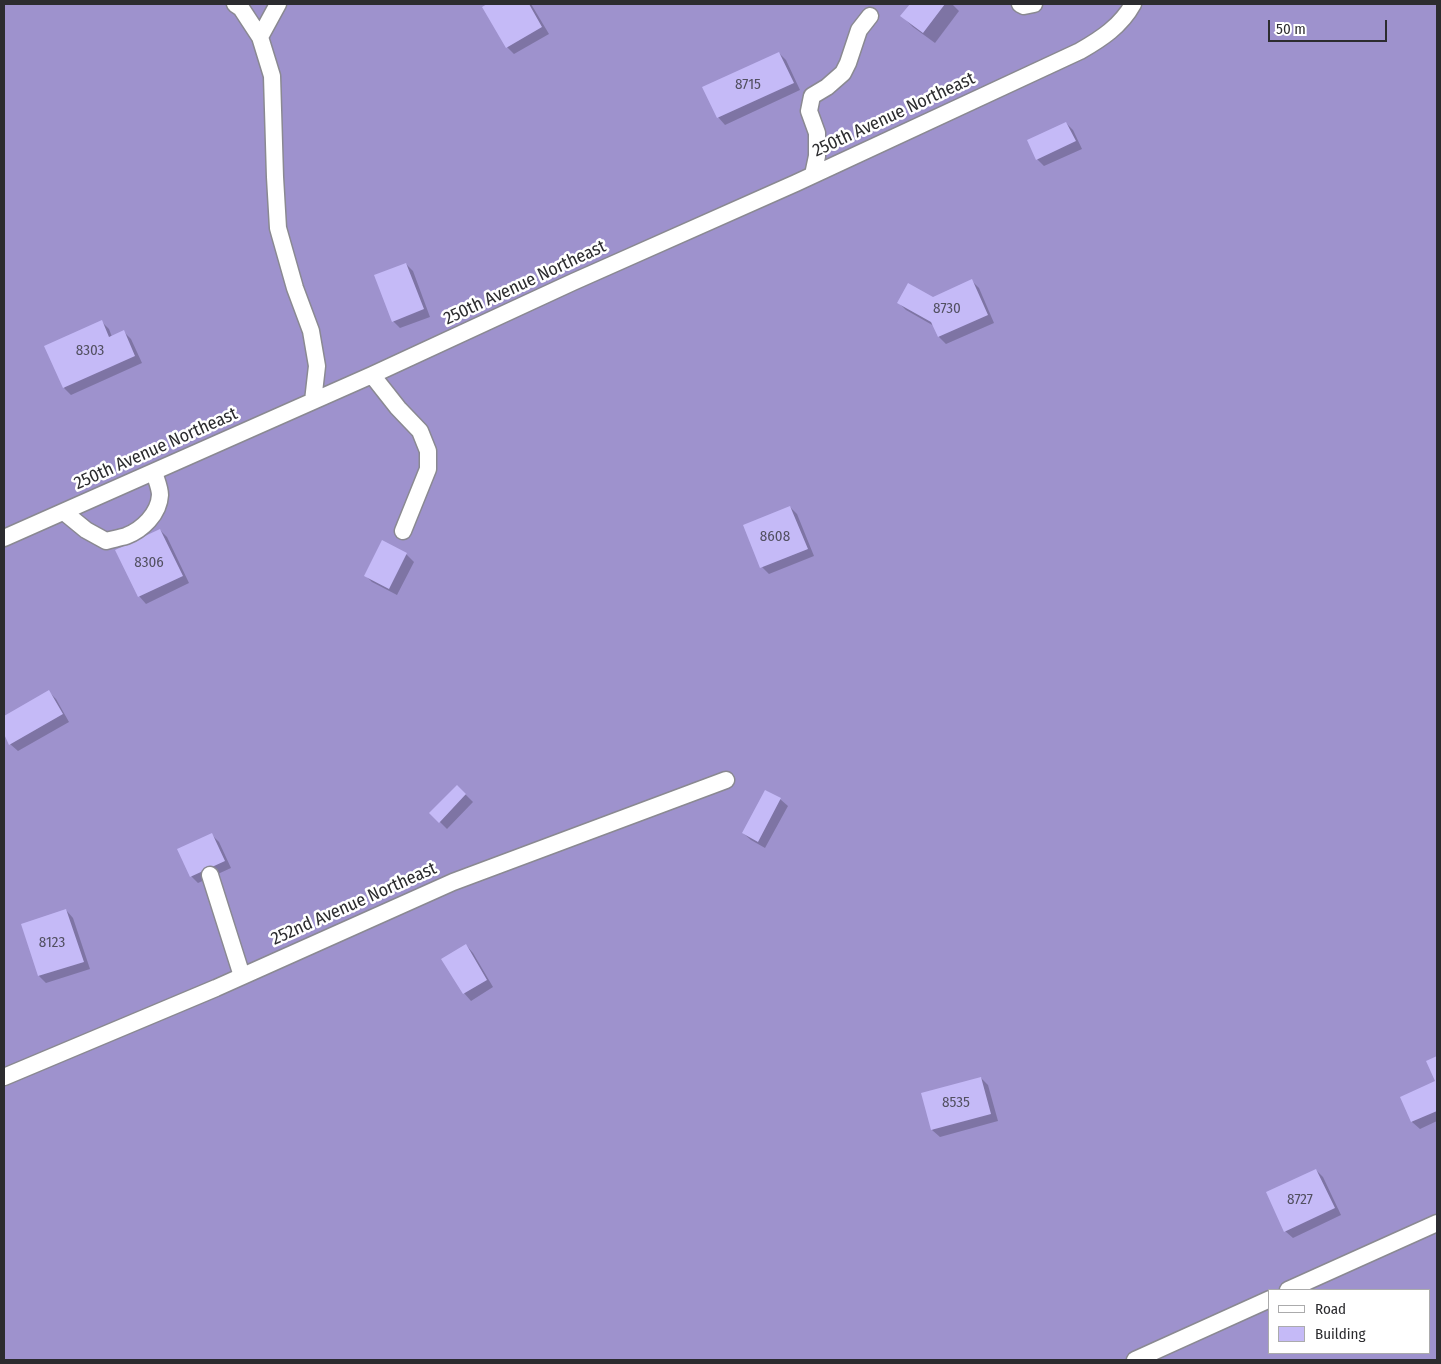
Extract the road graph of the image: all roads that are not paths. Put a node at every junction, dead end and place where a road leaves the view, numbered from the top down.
1 (234, 4) edge
2 (278, 4) edge
3 (1020, 4) edge
4 (1034, 4) edge
5 (1133, 4) edge
6 (870, 16) dead end
7 (260, 37) junction
8 (813, 175) junction
9 (372, 375) junction
10 (313, 401) junction
11 (154, 472) junction
12 (64, 512) junction
13 (403, 531) dead end
14 (4, 538) edge
15 (726, 780) dead end
16 (210, 875) dead end
17 (242, 976) junction
18 (4, 1077) edge
19 (1437, 1223) edge
20 (1290, 1289) edge
21 (1268, 1300) edge
22 (1135, 1360) edge

1 - 7 street
2 - 7 street
3 - 4 street
5 - 8 street, 250th Avenue Northeast
6 - 8 street
7 - 10 street
8 - 9 street, 250th Avenue Northeast
9 - 10 street, 250th Avenue Northeast
9 - 13 street
10 - 11 street, 250th Avenue Northeast
11 - 12 street, 250th Avenue Northeast
11 - 12 street
12 - 14 street, 250th Avenue Northeast
15 - 17 street, 252nd Avenue Northeast
16 - 17 street
17 - 18 street, 252nd Avenue Northeast
19 - 20 street
21 - 22 street

